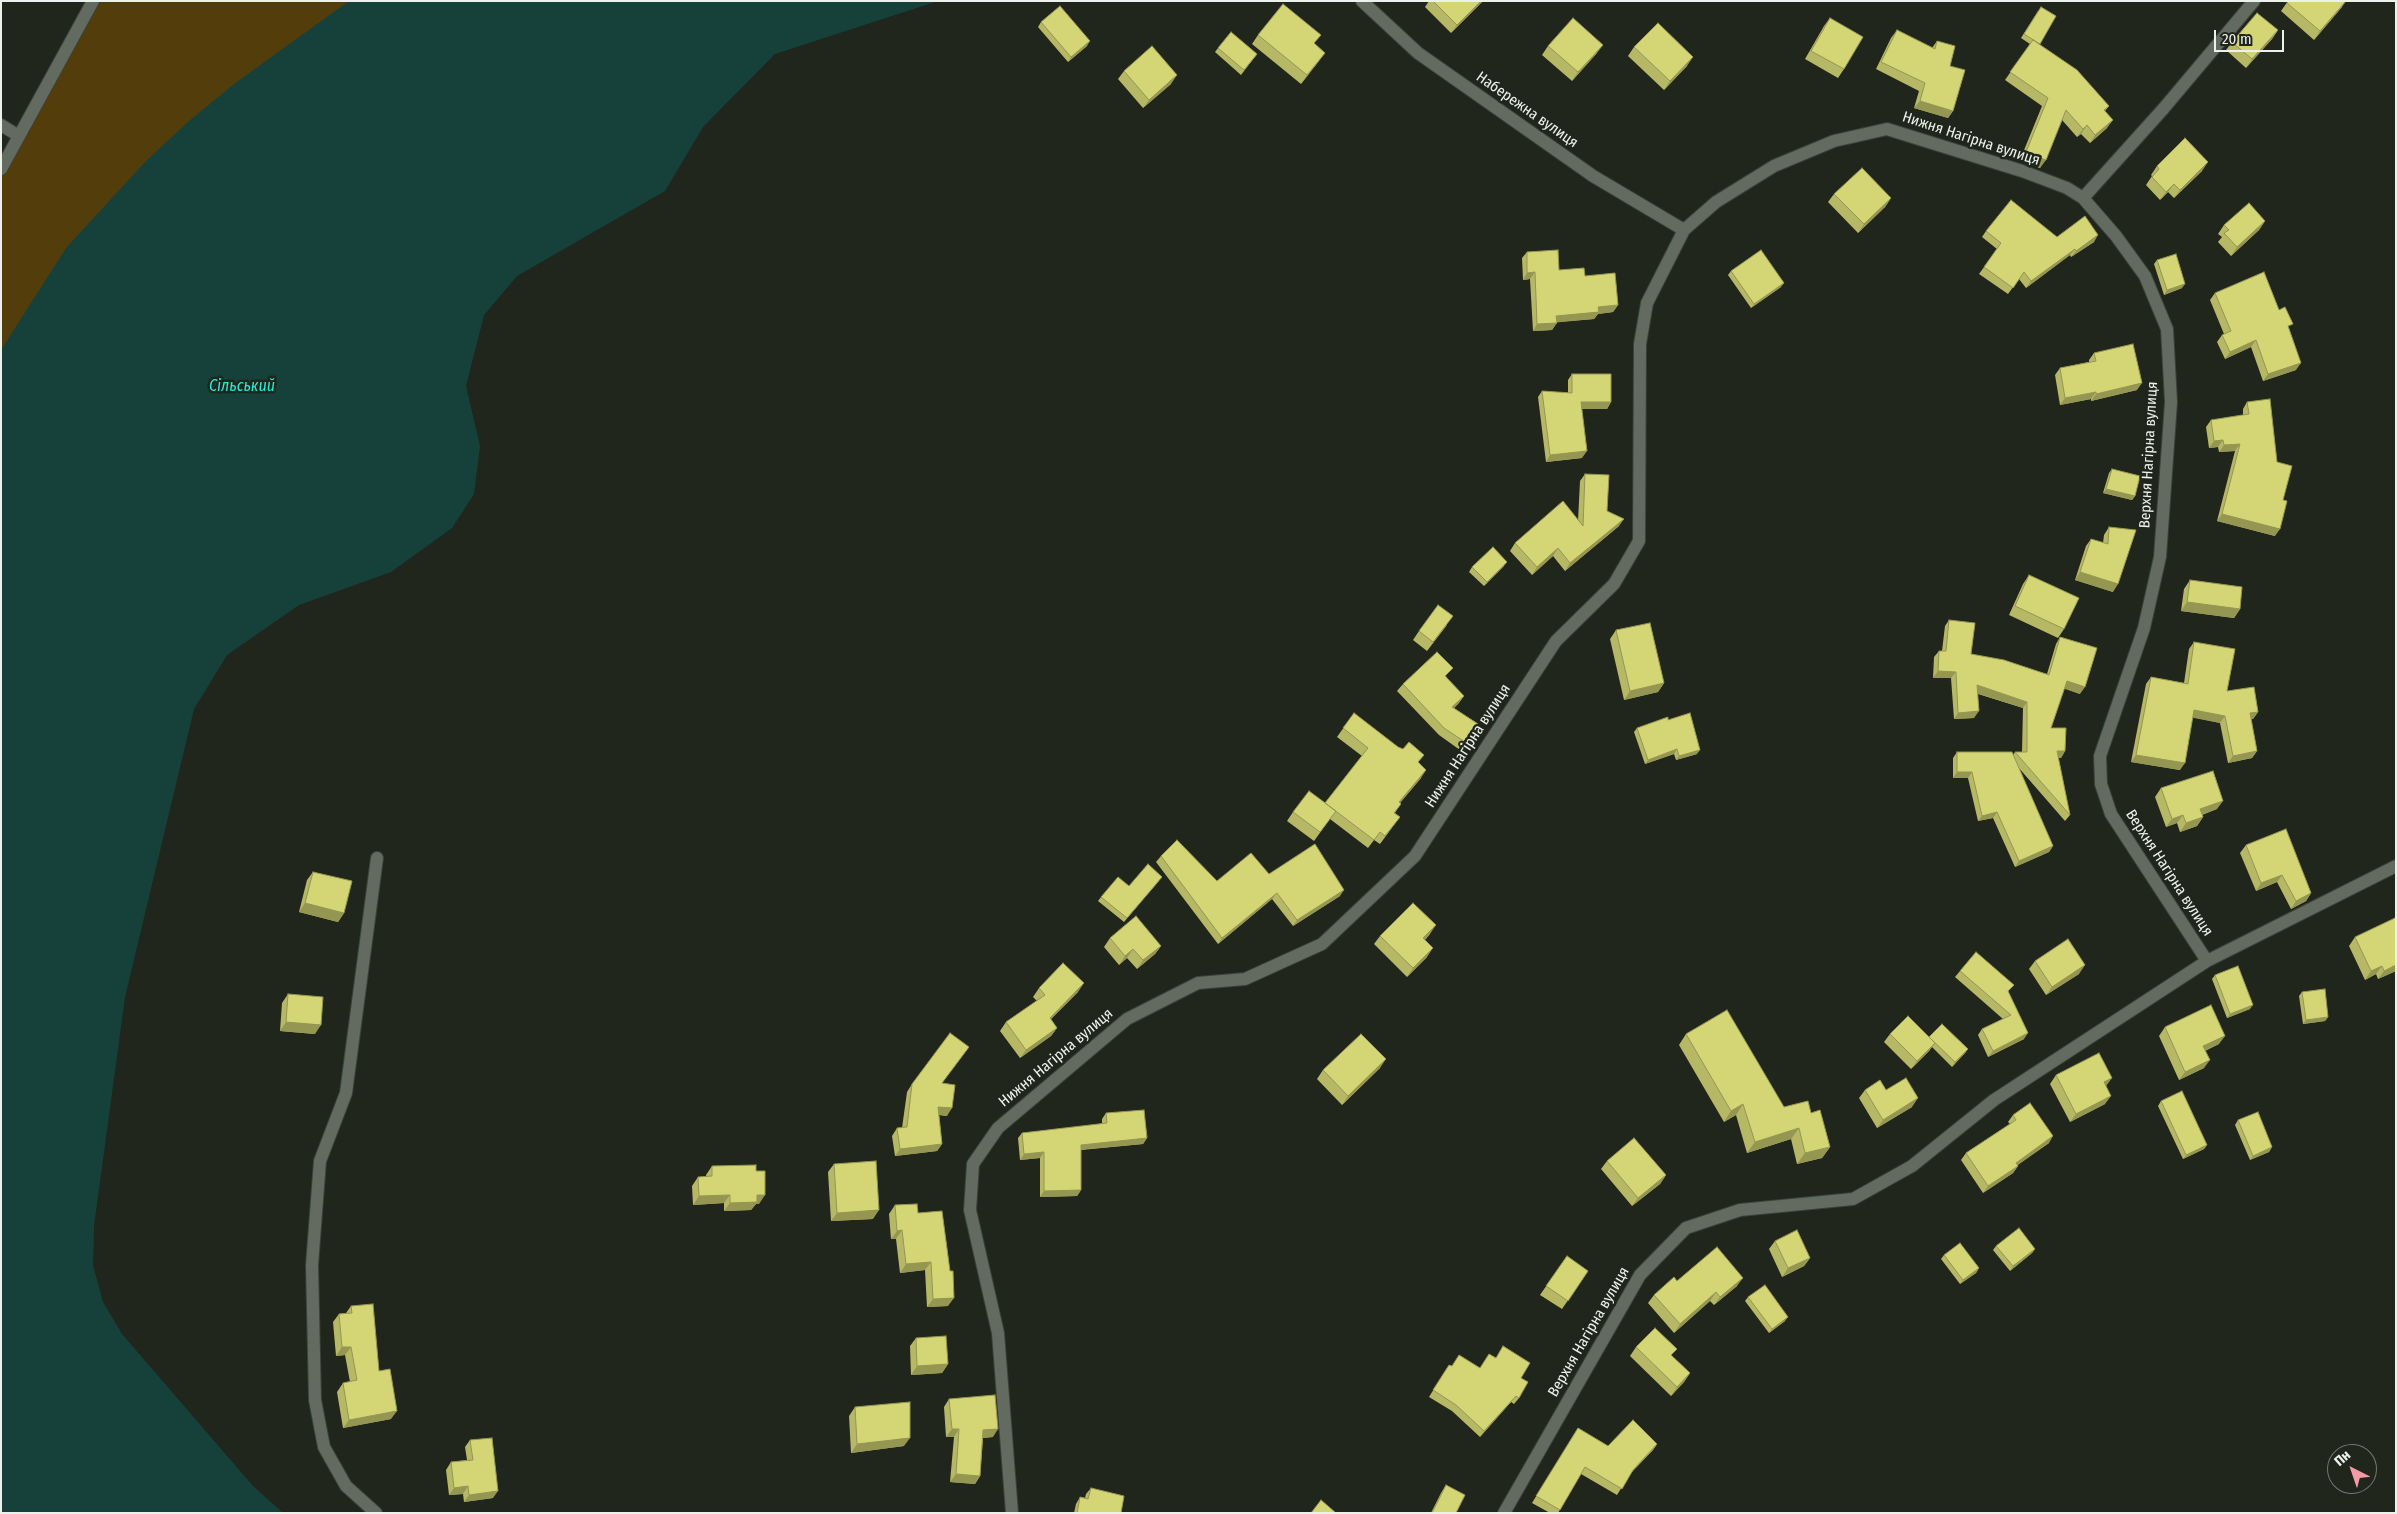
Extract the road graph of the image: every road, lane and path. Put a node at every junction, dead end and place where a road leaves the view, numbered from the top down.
1 (93, 1) edge
2 (1362, 1) edge
3 (2254, 1) edge
4 (1, 125) edge
5 (19, 136) junction
6 (1, 169) edge
7 (2083, 198) junction
8 (1684, 230) junction
9 (377, 858) dead end
10 (2396, 866) edge
11 (2207, 961) junction
12 (376, 1513) edge
13 (1012, 1513) edge
14 (1504, 1513) edge

1 - 5 street
2 - 8 street, Набережна вулиця
3 - 7 street
4 - 5 street
5 - 6 street
7 - 8 street, Нижня Нагірна вулиця
7 - 11 street, Верхня Нагірна вулиця
8 - 13 street, Нижня Нагірна вулиця
9 - 12 street
10 - 11 street, Верхня Нагірна вулиця
11 - 14 street, Верхня Нагірна вулиця

